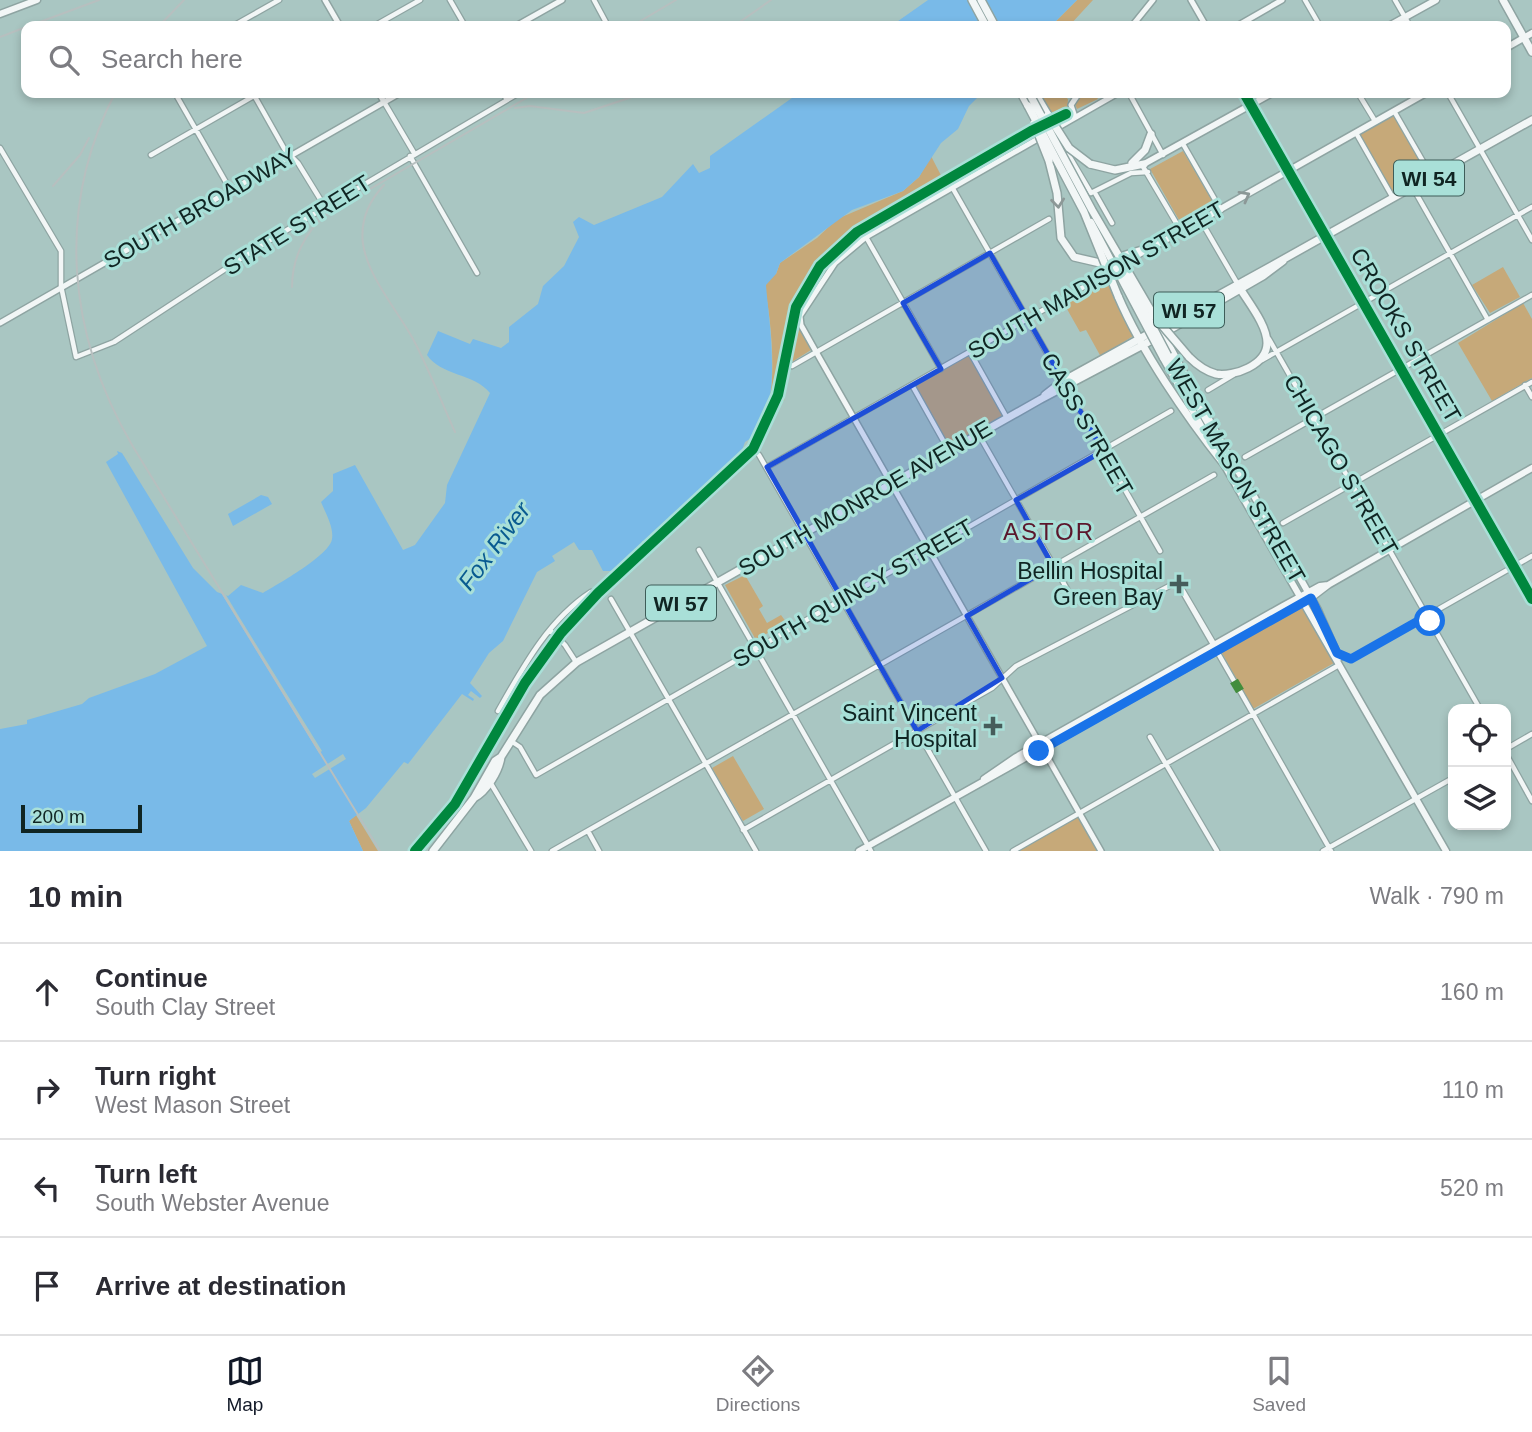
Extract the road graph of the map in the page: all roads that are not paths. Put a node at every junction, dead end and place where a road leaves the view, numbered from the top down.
1 (37, 0) edge
2 (279, 0) edge
3 (325, 0) edge
4 (420, 0) edge
5 (451, 0) edge
6 (562, 0) edge
7 (594, 0) edge
8 (972, 0) edge
9 (981, 0) edge
10 (1153, 0) edge
11 (1191, 0) edge
12 (1282, 0) edge
13 (1305, 0) edge
14 (1395, 0) edge
15 (1436, 0) edge
16 (1503, 0) edge
17 (0, 14) edge
18 (1405, 18) junction
19 (242, 21) edge
20 (338, 21) edge
21 (383, 21) edge
22 (462, 21) edge
23 (525, 21) edge
24 (605, 21) edge
25 (983, 21) edge
26 (992, 21) edge
27 (1136, 21) edge
28 (1203, 21) edge
29 (1246, 21) edge
30 (1318, 21) edge
31 (1399, 21) edge
32 (1407, 21) edge
33 (1532, 33) edge
34 (1524, 37) junction
35 (1511, 45) edge
36 (1532, 52) edge
37 (178, 98) edge
38 (250, 98) edge
39 (259, 98) edge
40 (382, 98) edge
41 (391, 98) edge
42 (510, 98) edge
43 (1024, 98) edge
44 (1032, 98) edge
45 (1038, 98) edge
46 (1076, 98) edge
47 (1109, 98) edge
48 (1132, 98) edge
49 (1247, 98) edge
50 (1263, 98) edge
51 (1361, 98) edge
52 (1417, 98) edge
53 (1451, 98) edge
54 (507, 100) joint
55 (384, 102) junction
56 (1251, 105) junction
57 (1028, 106) junction
58 (1394, 111) junction
59 (1075, 117) junction
60 (1532, 120) edge
61 (1375, 121) junction
62 (196, 129) junction
63 (1054, 129) junction
64 (1356, 133) junction
65 (1151, 134) junction
66 (1183, 144) junction
67 (0, 148) edge
68 (1480, 149) junction
69 (151, 155) dead end
70 (412, 155) junction
71 (1163, 155) junction
72 (292, 156) junction
73 (1144, 164) junction
74 (1122, 169) junction
75 (1288, 171) junction
76 (1148, 172) junction
77 (1132, 173) junction
78 (1432, 177) junction
79 (952, 187) junction
80 (1413, 188) junction
81 (231, 191) junction
82 (1095, 193) junction
83 (1393, 199) junction
84 (325, 207) junction
85 (1532, 207) edge
86 (1220, 209) junction
87 (1088, 211) junction
88 (1518, 215) junction
89 (1049, 219) dead end
90 (1201, 220) junction
91 (1112, 223) dead end
92 (1182, 232) junction
93 (1325, 236) junction
94 (866, 237) junction
95 (1532, 240) edge
96 (1155, 246) junction
97 (990, 253) junction
98 (1450, 254) junction
99 (477, 273) dead end
100 (61, 286) junction
101 (1239, 286) junction
102 (1532, 295) edge
103 (903, 303) junction
104 (1363, 303) junction
105 (1027, 319) junction
106 (1488, 320) junction
107 (0, 323) edge
108 (1178, 324) junction
109 (1161, 330) junction
110 (1265, 332) junction
111 (1142, 341) junction
112 (816, 352) junction
113 (970, 352) junction
114 (1276, 352) junction
115 (1257, 362) junction
116 (792, 366) dead end
117 (941, 369) junction
118 (1401, 369) junction
119 (1243, 370) junction
120 (1185, 372) junction
121 (1532, 382) edge
122 (1065, 384) junction
123 (912, 385) junction
124 (1525, 386) junction
125 (1208, 390) dead end
126 (1532, 397) edge
127 (1171, 411) dead end
128 (854, 418) junction
129 (1007, 418) junction
130 (1314, 418) junction
131 (978, 435) junction
132 (1438, 435) junction
133 (949, 451) junction
134 (1103, 451) junction
135 (759, 455) dead end
136 (1245, 457) dead end
137 (1227, 462) junction
138 (767, 467) junction
139 (1532, 468) edge
140 (1214, 475) dead end
141 (891, 484) junction
142 (1352, 484) junction
143 (1016, 500) junction
144 (1476, 500) junction
145 (1140, 517) junction
146 (1283, 523) dead end
147 (804, 533) junction
148 (699, 550) dead end
149 (929, 550) junction
150 (1389, 550) junction
151 (1160, 551) dead end
152 (1532, 556) edge
153 (1054, 566) junction
154 (1514, 567) junction
155 (718, 582) junction
156 (591, 592) dead end
157 (1306, 597) junction
158 (611, 599) dead end
159 (842, 599) junction
160 (1532, 599) edge
161 (1075, 603) dead end
162 (967, 615) junction
163 (1427, 616) junction
164 (550, 631) junction
165 (631, 632) junction
166 (1215, 648) junction
167 (755, 649) junction
168 (1337, 653) junction
169 (577, 663) junction
170 (880, 665) junction
171 (1340, 665) junction
172 (1002, 678) junction
173 (1234, 681) dead end
174 (1240, 691) dead end
175 (668, 698) junction
176 (1477, 704) edge
177 (498, 711) dead end
178 (793, 714) junction
179 (1253, 715) junction
180 (918, 731) junction
181 (1532, 734) edge
182 (1150, 737) dead end
183 (511, 741) junction
184 (1511, 745) edge
185 (1041, 746) junction
186 (1166, 763) junction
187 (1511, 763) edge
188 (706, 764) junction
189 (487, 779) junction
190 (831, 780) junction
191 (1448, 781) edge
192 (955, 797) junction
193 (1416, 799) junction
194 (1532, 800) edge
195 (1080, 813) junction
196 (743, 830) junction
197 (588, 831) junction
198 (870, 849) edge
199 (1330, 849) edge
200 (433, 851) edge
201 (531, 851) edge
202 (552, 851) edge
203 (599, 851) edge
204 (756, 851) edge
205 (859, 851) edge
206 (986, 851) edge
207 (1013, 851) edge
208 (1101, 851) edge
209 (1217, 851) edge
210 (1323, 851) edge
211 (1446, 851) edge

1 - 17 main road
2 - 19 street
3 - 20 street
4 - 21 street
5 - 22 street
6 - 23 street
7 - 24 street
8 - 25 main road
9 - 26 main road
10 - 27 street
11 - 28 street
12 - 29 street
13 - 30 street
14 - 18 street
15 - 18 main road
16 - 34 main road
18 - 31 main road
18 - 32 street
33 - 34 main road
34 - 35 main road
34 - 36 main road
37 - 62 street
38 - 62 street
39 - 72 street
40 - 55 street
41 - 55 street, SOUTH BROADWAY
42 - 54 street, STATE STREET
43 - 57 main road, WEST MASON STREET
44 - 87 main road, WEST MASON STREET, bridge
45 - 74 main road, bridge
46 - 59 street
47 - 59 street
48 - 65 street
49 - 56 street, CROOKS STREET
50 - 56 main road
51 - 61 street
52 - 58 main road, SOUTH MADISON STREET
53 - 68 street
54 - 70 street, STATE STREET
55 - 70 street
55 - 72 street, SOUTH BROADWAY
56 - 66 main road
56 - 75 street, CROOKS STREET
57 - 87 main road, WEST MASON STREET, bridge
57 -> 96 main road, bridge
58 - 61 main road, SOUTH MADISON STREET
58 - 78 street
59 - 63 street
60 - 68 main road, SOUTH MONROE AVENUE / WI 54
61 - 64 main road, SOUTH MADISON STREET
62 - 69 street
62 - 81 street
63 - 79 street
63 - 82 street
64 - 75 main road, SOUTH MADISON STREET
64 - 83 street
65 - 71 street
65 - 74 main road
66 - 71 main road
66 - 86 street
67 - 100 street
68 - 78 main road, SOUTH MONROE AVENUE / WI 54
68 - 88 street
70 - 84 street, STATE STREET
70 - 99 street
71 - 73 main road
72 - 81 street, SOUTH BROADWAY
72 - 84 street
73 - 74 main road
73 - 76 street
73 - 77 street
86 -> 75 main road, SOUTH MADISON STREET
75 - 93 street, CROOKS STREET
76 - 77 street
76 - 92 street
77 - 82 street
78 - 80 main road, SOUTH MONROE AVENUE / WI 54
79 - 94 street
79 - 97 street, CASS STREET
80 - 83 main road, SOUTH MONROE AVENUE / WI 54
80 - 98 street
81 - 100 street, SOUTH BROADWAY
82 - 91 street
83 - 93 main road, SOUTH MONROE AVENUE / WI 54
84 - 100 street, STATE STREET
85 - 88 street
86 - 90 main road, SOUTH MADISON STREET
87 - 111 main road, bridge
87 - 119 main road, bridge
87 - 137 main road, WEST MASON STREET, bridge
88 - 95 street
88 - 98 street
89 - 97 street
90 - 92 main road, SOUTH MADISON STREET
90 - 101 street, CHICAGO STREET
92 - 96 main road, SOUTH MADISON STREET
93 - 101 main road, SOUTH MONROE AVENUE / WI 54
93 - 104 street, CROOKS STREET
94 - 103 street
94 - 112 street
96 - 105 street, SOUTH MADISON STREET
97 - 103 street
97 - 105 street, CASS STREET
98 - 104 street
98 - 106 street
100 - 107 street, SOUTH BROADWAY
101 - 108 main road, SOUTH MONROE AVENUE / WI 54
101 - 109 main road, SOUTH MONROE AVENUE / WI 57
101 - 110 main road, CHICAGO STREET
102 - 106 street
103 - 112 street
103 - 117 street
104 - 114 street
104 - 118 street, CROOKS STREET
105 - 113 street, SOUTH MADISON STREET
105 - 122 street, CASS STREET
106 - 118 street
108 - 109 main road, SOUTH MONROE AVENUE / WI 54
108 - 120 main road
109 - 111 main road, SOUTH MONROE AVENUE / WI 54
109 - 120 main road
110 - 114 street, CHICAGO STREET
110 - 115 main road
111 - 122 main road, SOUTH MONROE AVENUE / WI 57
111 - 137 main road
112 - 116 street
112 - 128 street
113 - 117 street, SOUTH MADISON STREET
113 - 129 street
114 - 115 street
114 - 130 street, CHICAGO STREET
115 - 119 main road
117 - 123 street, SOUTH MADISON STREET
118 - 130 street
118 - 132 street, CROOKS STREET
119 - 125 street
120 - 137 main road
121 - 124 street
122 - 129 main road, SOUTH MONROE AVENUE / WI 57
122 - 134 street, CASS STREET
123 - 128 street, SOUTH MADISON STREET
123 - 133 street
124 - 126 street
124 - 132 street
127 - 134 street, SOUTH QUINCY STREET
128 - 138 street, SOUTH MADISON STREET
128 - 141 street
129 - 131 main road, SOUTH MONROE AVENUE / WI 57
130 - 136 street
130 - 142 street, CHICAGO STREET
131 - 133 main road, SOUTH MONROE AVENUE / WI 57
131 - 143 street
132 - 142 street
132 - 144 street, CROOKS STREET
133 - 141 main road, SOUTH MONROE AVENUE / WI 57
134 - 143 street, SOUTH QUINCY STREET
134 - 145 street, CASS STREET
135 - 138 street
137 - 157 main road, WEST MASON STREET
138 - 147 street
139 - 144 main road
140 - 145 street
141 - 147 main road, SOUTH MONROE AVENUE / WI 57
141 - 149 street
142 - 146 street
142 - 150 street, CHICAGO STREET
143 - 149 street, SOUTH QUINCY STREET
143 - 153 street
144 - 150 main road
144 - 154 street, CROOKS STREET
145 - 151 street, CASS STREET
145 - 153 street
147 - 155 main road, SOUTH MONROE AVENUE / WI 57
147 - 159 street
148 - 155 street
149 - 159 street, SOUTH QUINCY STREET
149 - 162 street
150 - 157 main road
150 - 163 street, CHICAGO STREET
152 - 154 street
153 - 161 street
153 - 162 street
154 - 160 street, CROOKS STREET
154 - 163 street
155 - 165 main road, SOUTH MONROE AVENUE / WI 57
155 - 167 street
156 - 164 street
157 - 166 main road
157 - 168 main road, WEST MASON STREET
157 - 171 main road
158 - 165 street
159 - 167 street, SOUTH QUINCY STREET
159 - 170 street
162 - 170 street
162 - 172 street
163 - 168 street
163 - 176 street, CHICAGO STREET
164 - 169 street
164 - 177 street
165 - 169 main road, SOUTH MONROE AVENUE / WI 57
165 - 175 street
166 - 172 street
166 - 173 street
166 - 185 main road
167 - 175 street, SOUTH QUINCY STREET
167 - 178 street
168 - 171 main road, WEST MASON STREET
169 - 183 main road, SOUTH MONROE AVENUE / WI 57
170 - 178 street
170 - 180 street
171 - 179 street
171 - 193 main road
172 - 180 street
172 - 185 street
174 - 179 street
175 - 183 street, SOUTH QUINCY STREET
175 - 188 street
178 - 188 street
178 - 190 street
179 - 186 street
179 - 199 street
180 - 190 street
180 - 192 street
181 - 184 street
182 - 186 street
183 - 189 main road, SOUTH MONROE AVENUE / WI 57
185 - 192 main road
185 - 195 street
186 - 195 street
186 - 209 street
187 - 194 street
188 - 196 street
188 - 197 street
189 - 200 main road, SOUTH MONROE AVENUE / WI 57
189 - 201 street
190 - 196 street
190 - 198 street
191 - 193 street
192 - 198 main road
192 - 206 street
193 - 199 street
193 - 211 main road
195 - 207 street
195 - 208 street
196 - 204 street
197 - 202 street
197 - 203 street
198 - 205 main road
199 - 210 street

